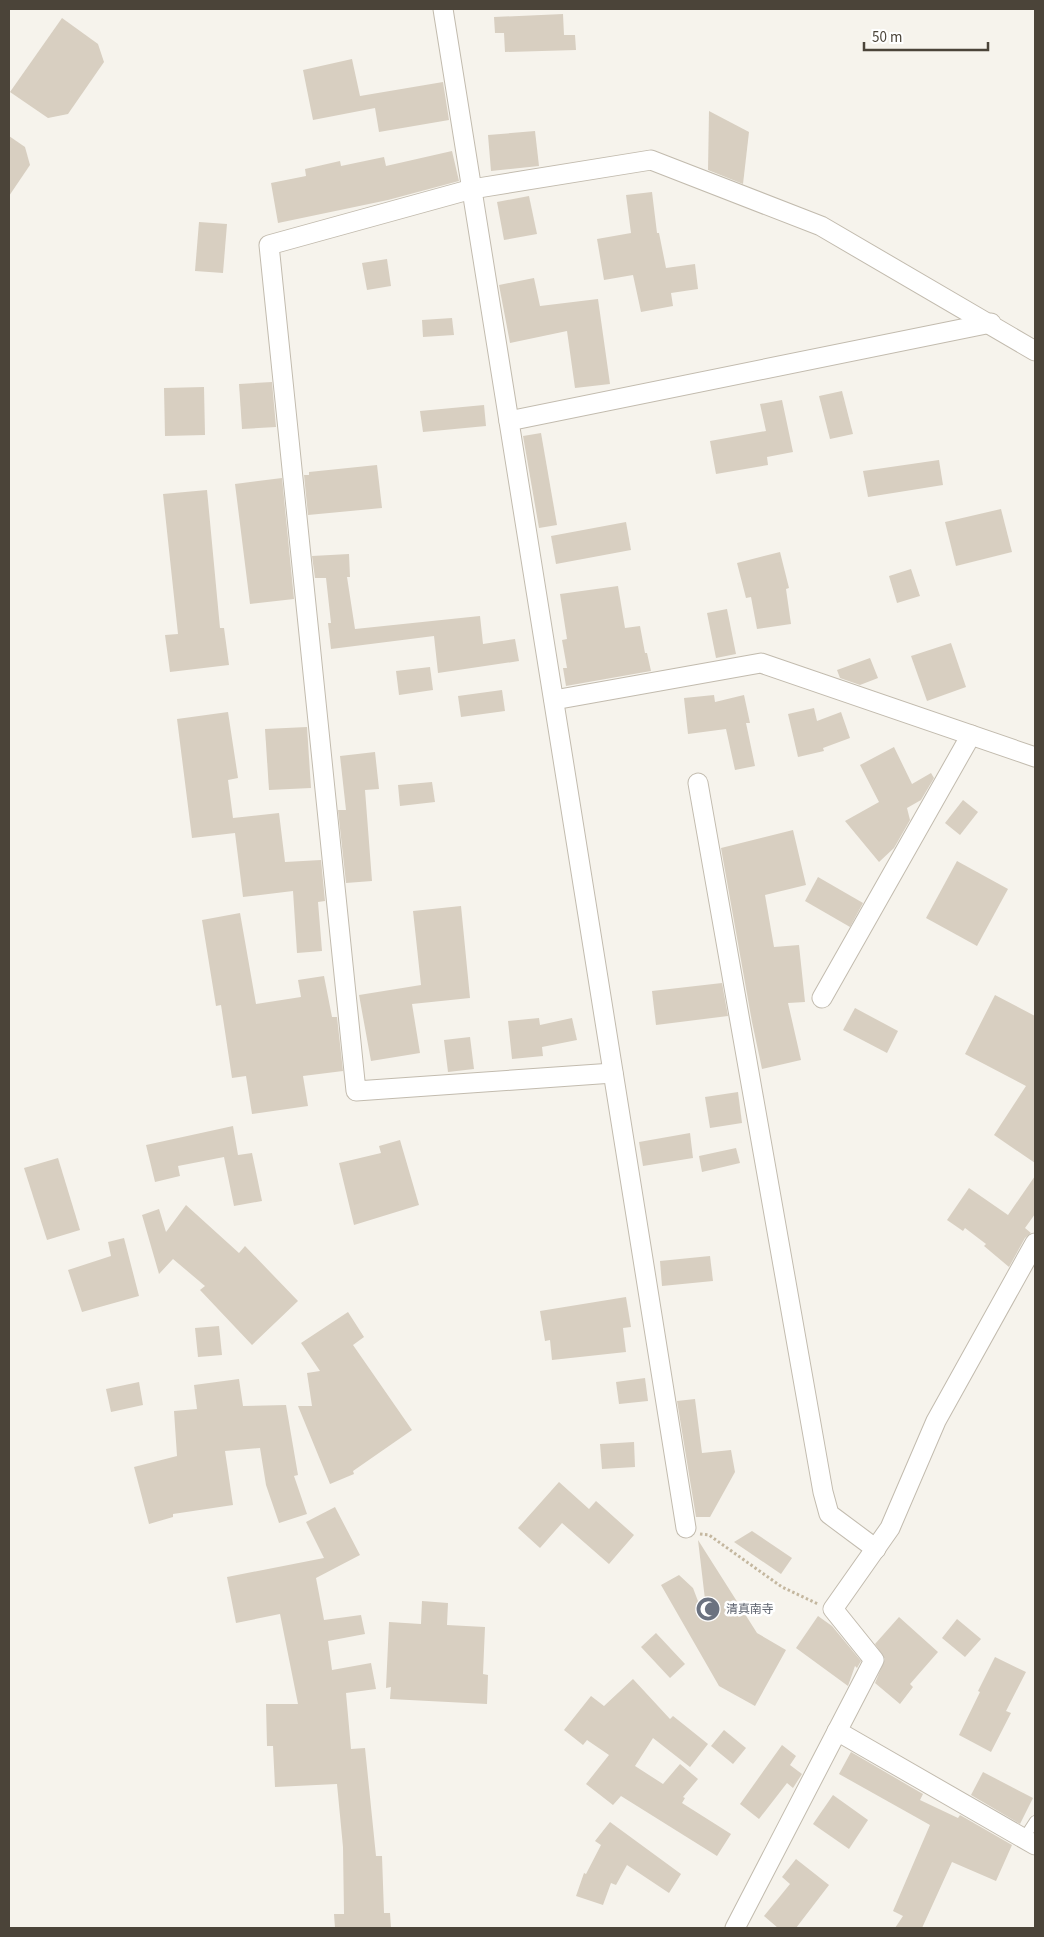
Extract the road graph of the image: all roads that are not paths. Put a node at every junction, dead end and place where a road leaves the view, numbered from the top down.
1 (443, 9) edge
2 (472, 189) junction
3 (991, 323) junction
4 (1035, 351) edge
5 (509, 421) junction
6 (554, 700) junction
7 (971, 735) junction
8 (1035, 757) edge
9 (698, 783) dead end
10 (822, 998) dead end
11 (613, 1073) junction
12 (1035, 1243) edge
13 (686, 1528) road end
14 (876, 1549) junction
15 (837, 1731) junction
16 (1035, 1821) edge
17 (1030, 1842) edge
18 (735, 1928) edge

1 - 2 street
2 - 3 street
2 - 5 street
2 - 11 street
3 - 4 street
3 - 5 street
5 - 6 street
6 - 7 street
6 - 11 street
7 - 8 street
7 - 10 street
9 - 14 street
11 - 13 street
12 - 14 street
14 - 15 street
15 - 17 street
15 - 18 street
16 - 17 lane

